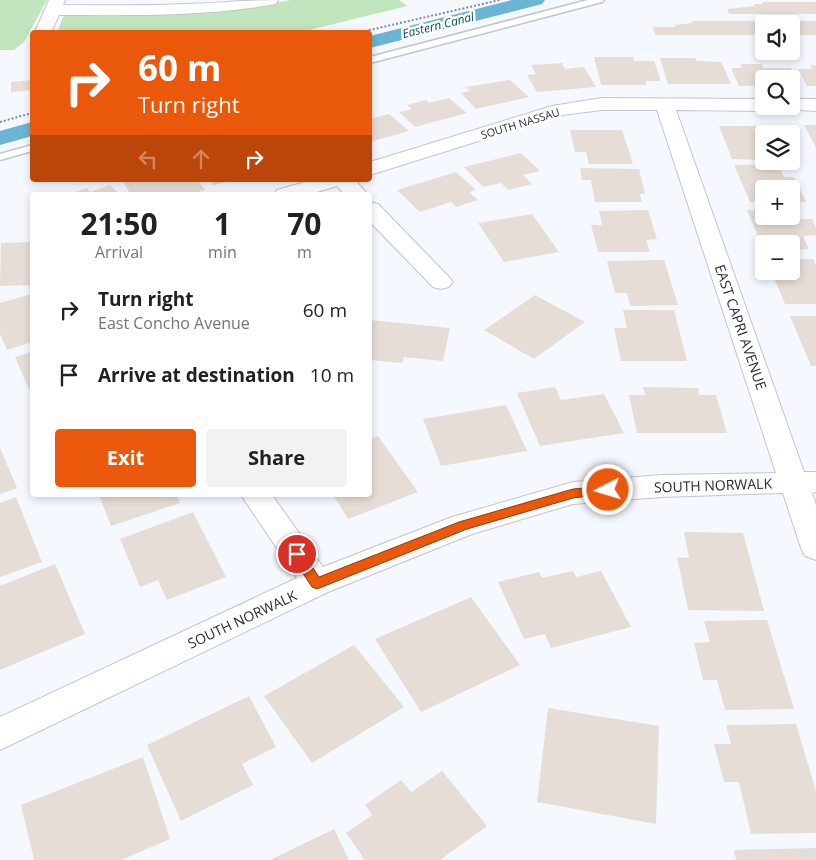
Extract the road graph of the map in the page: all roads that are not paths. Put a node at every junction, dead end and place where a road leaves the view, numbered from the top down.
1 (270, 0) edge
2 (599, 0) edge
3 (54, 5) edge
4 (44, 30) edge
5 (372, 59) edge
6 (665, 105) junction
7 (755, 105) edge
8 (800, 105) edge
9 (816, 105) edge
10 (30, 148) edge
11 (0, 156) edge
12 (372, 168) edge
13 (327, 182) edge
14 (345, 182) edge
15 (295, 192) edge
16 (354, 192) edge
17 (372, 210) edge
18 (441, 282) dead end
19 (805, 482) edge
20 (257, 497) edge
21 (816, 548) edge
22 (317, 583) junction
23 (0, 734) edge

1 - 3 street
2 - 5 lane
3 - 4 street
6 - 7 street, SOUTH NASSAU
6 - 12 street, SOUTH NASSAU
6 - 19 street, EAST CAPRI AVENUE
8 - 9 street
10 - 11 lane
13 - 15 street
14 - 16 street
17 - 18 street
19 - 21 street, EAST CAPRI AVENUE
19 - 22 street, SOUTH NORWALK
20 - 22 street
22 - 23 street, SOUTH NORWALK

